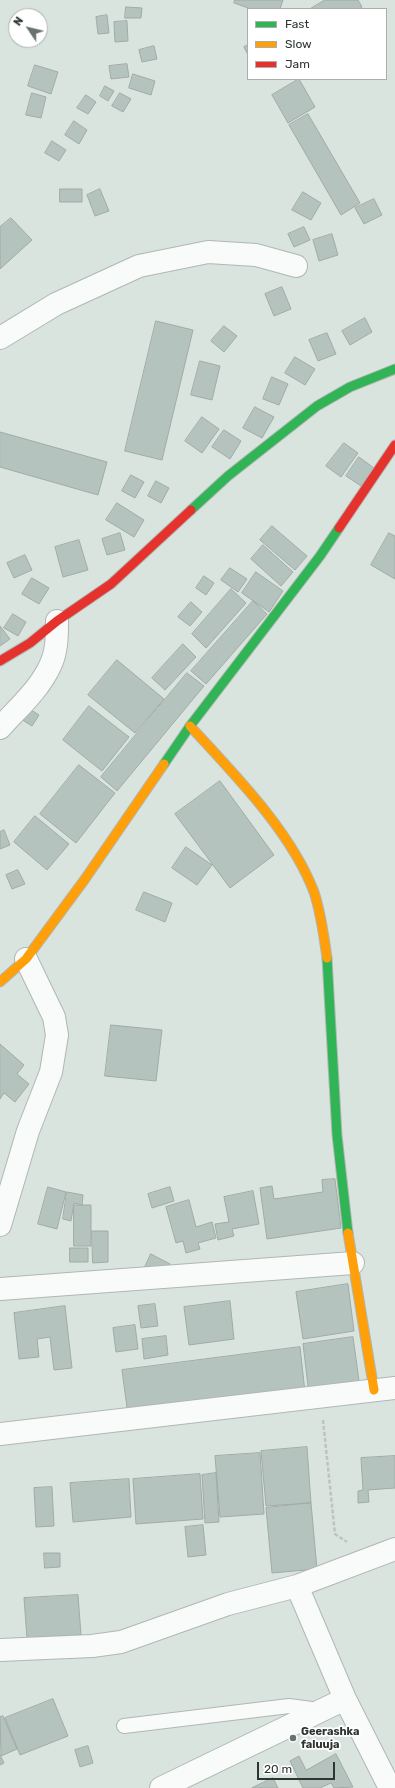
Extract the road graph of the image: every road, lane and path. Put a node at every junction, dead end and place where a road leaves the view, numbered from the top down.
1 (296, 266) dead end
2 (0, 338) edge
3 (395, 369) edge
4 (395, 445) edge
5 (57, 621) junction
6 (0, 661) edge
7 (190, 726) junction
8 (0, 728) edge
9 (26, 959) junction
10 (0, 982) edge
11 (0, 1225) edge
12 (353, 1263) junction
13 (0, 1289) edge
14 (385, 1389) edge
15 (320, 1397) junction
16 (0, 1434) edge
17 (395, 1549) edge
18 (372, 1558) junction
19 (297, 1586) junction
20 (0, 1650) edge
21 (345, 1699) junction
22 (324, 1710) junction
23 (124, 1726) dead end
24 (390, 1776) edge
25 (161, 1788) edge

1 - 2 street
3 - 5 street
4 - 7 street
5 - 6 street
5 - 8 street
7 - 9 street
7 - 12 street
9 - 10 street
9 - 11 street
12 - 13 street
12 - 14 street
14 - 15 street
15 - 16 street
15 - 18 path
17 - 18 street
18 - 19 street
19 - 20 street
19 - 21 street
21 - 22 street
21 - 24 street
22 - 23 lane
22 - 25 street

